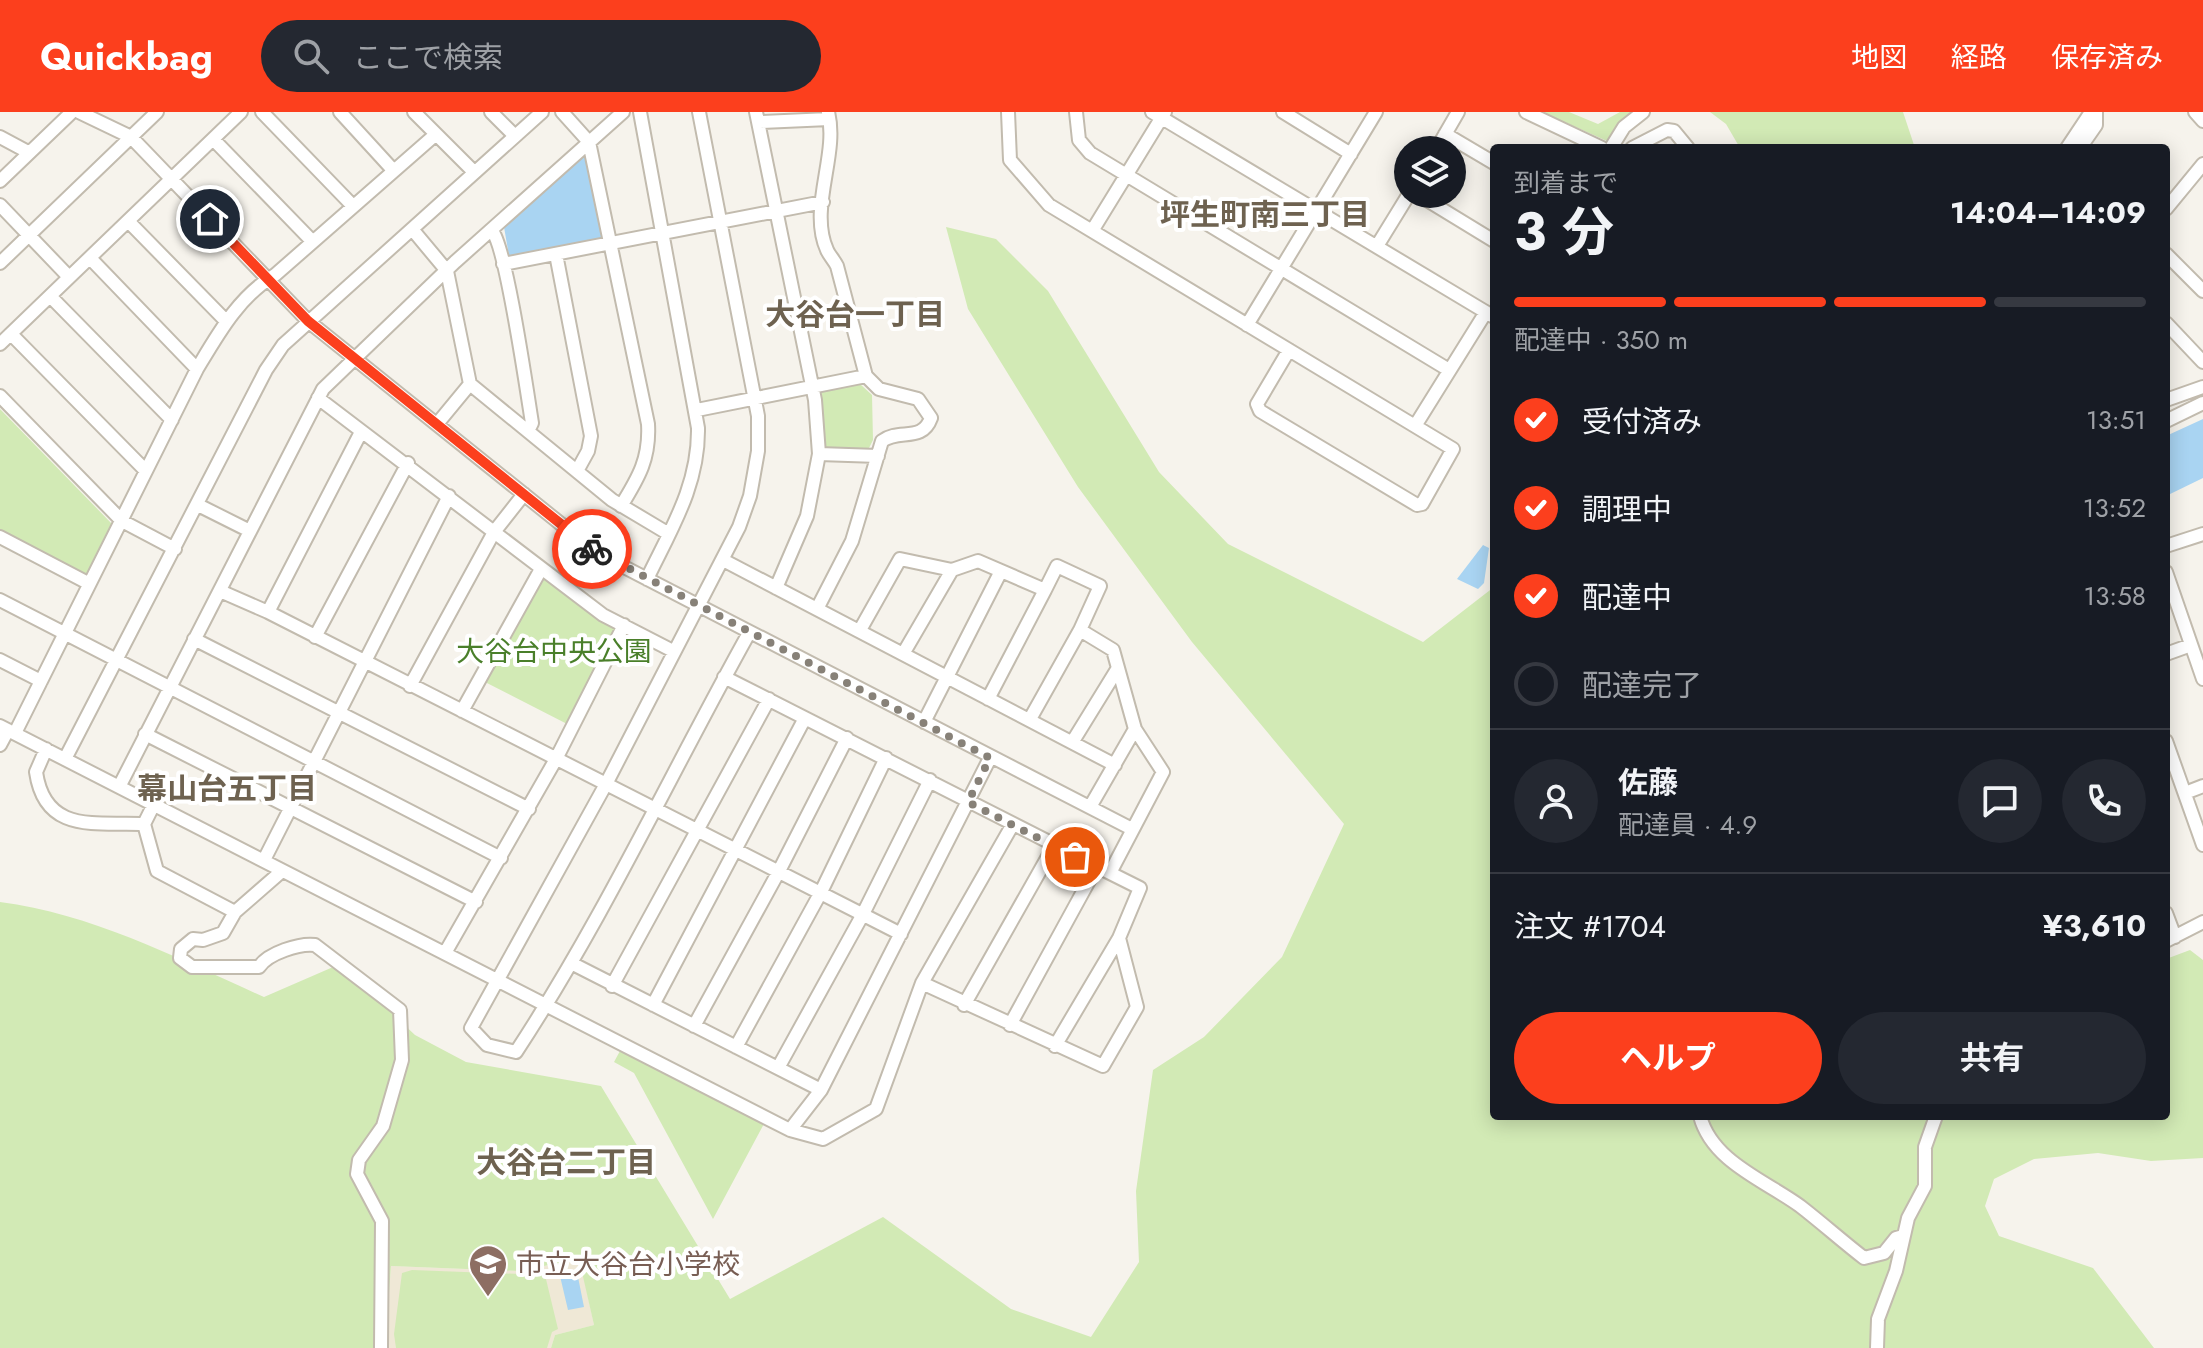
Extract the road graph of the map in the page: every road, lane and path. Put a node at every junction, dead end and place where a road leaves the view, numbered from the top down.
1 (72, 112) edge
2 (79, 112) edge
3 (157, 112) edge
4 (241, 112) edge
5 (262, 112) edge
6 (340, 112) edge
7 (414, 112) edge
8 (491, 112) edge
9 (542, 112) edge
10 (562, 112) edge
11 (623, 112) edge
12 (640, 112) edge
13 (699, 112) edge
14 (1008, 112) edge
15 (1076, 112) edge
16 (1283, 112) edge
17 (1376, 112) edge
18 (1458, 112) edge
19 (1526, 112) edge
20 (1643, 112) edge
21 (2094, 112) edge
22 (2195, 112) edge
23 (1159, 114) edge
24 (828, 115) edge
25 (758, 117) edge
26 (2203, 121) edge
27 (1445, 134) joint
28 (435, 135) junction
29 (515, 136) junction
30 (0, 137) edge
31 (131, 137) junction
32 (213, 139) junction
33 (589, 142) junction
34 (1594, 144) edge
35 (1613, 144) edge
36 (1640, 144) edge
37 (1685, 144) edge
38 (2070, 144) edge
39 (2083, 144) edge
40 (28, 152) junction
41 (1351, 154) junction
42 (1490, 161) edge
43 (2203, 164) edge
44 (393, 170) junction
45 (473, 171) junction
46 (1126, 176) junction
47 (172, 179) junction
48 (0, 181) edge
49 (823, 202) junction
50 (2170, 204) edge
51 (0, 205) edge
52 (352, 205) junction
53 (1400, 208) edge
54 (1440, 208) edge
55 (778, 210) junction
56 (1317, 212) junction
57 (128, 221) junction
58 (720, 222) junction
59 (412, 229) junction
60 (492, 231) junction
61 (1092, 231) junction
62 (663, 233) junction
63 (29, 235) junction
64 (1490, 239) edge
65 (312, 241) junction
66 (610, 243) junction
67 (1377, 246) junction
68 (556, 254) junction
69 (90, 258) junction
70 (2170, 258) edge
71 (0, 263) edge
72 (503, 264) junction
73 (1283, 270) junction
74 (447, 271) junction
75 (69, 277) junction
76 (268, 279) junction
77 (2203, 291) edge
78 (50, 296) junction
79 (1490, 314) edge
80 (226, 321) junction
81 (308, 321) junction
82 (1247, 325) junction
83 (2170, 327) edge
84 (11, 334) junction
85 (0, 344) edge
86 (1289, 350) junction
87 (353, 358) junction
88 (2203, 362) edge
89 (197, 369) junction
90 (1449, 370) junction
91 (866, 376) junction
92 (470, 384) junction
93 (812, 387) junction
94 (2203, 387) edge
95 (0, 396) edge
96 (318, 398) junction
97 (755, 398) junction
98 (2170, 399) edge
99 (2203, 403) edge
100 (697, 410) junction
101 (2170, 419) edge
102 (172, 420) junction
103 (437, 424) junction
104 (1415, 426) junction
105 (529, 429) junction
106 (361, 432) junction
107 (819, 454) junction
108 (878, 456) junction
109 (408, 463) junction
110 (146, 471) junction
111 (577, 471) junction
112 (524, 494) junction
113 (449, 496) junction
114 (198, 505) junction
115 (621, 506) junction
116 (122, 521) junction
117 (248, 530) junction
118 (494, 532) junction
119 (669, 534) junction
120 (2203, 534) edge
121 (0, 537) edge
122 (2170, 545) edge
123 (175, 549) junction
124 (723, 560) junction
125 (541, 569) junction
126 (952, 570) junction
127 (1000, 573) junction
128 (647, 579) junction
129 (88, 583) junction
130 (2170, 584) edge
131 (776, 588) junction
132 (1045, 590) junction
133 (220, 591) junction
134 (0, 600) edge
135 (697, 606) junction
136 (817, 609) junction
137 (268, 612) junction
138 (624, 625) junction
139 (860, 630) junction
140 (1080, 630) junction
141 (749, 633) junction
142 (64, 634) junction
143 (315, 637) junction
144 (194, 639) junction
145 (2191, 645) junction
146 (673, 651) junction
147 (2170, 653) edge
148 (903, 654) junction
149 (0, 660) edge
150 (118, 660) junction
151 (363, 662) junction
152 (1118, 668) junction
153 (724, 677) junction
154 (946, 678) junction
155 (2203, 679) edge
156 (41, 681) junction
157 (170, 686) junction
158 (410, 686) junction
159 (769, 699) junction
160 (988, 699) junction
161 (462, 711) junction
162 (337, 714) junction
163 (805, 718) junction
164 (1030, 719) junction
165 (924, 722) junction
166 (1135, 729) junction
167 (7, 730) edge
168 (145, 734) junction
169 (847, 738) junction
170 (1073, 741) junction
171 (0, 745) edge
172 (46, 749) junction
173 (2170, 752) edge
174 (886, 758) junction
175 (990, 758) junction
176 (65, 759) junction
177 (556, 759) junction
178 (314, 760) junction
179 (1115, 765) junction
180 (930, 780) junction
181 (606, 784) junction
182 (2203, 786) edge
183 (119, 787) junction
184 (2185, 793) junction
185 (968, 802) junction
186 (154, 804) junction
187 (1090, 807) junction
188 (290, 808) junction
189 (529, 809) junction
190 (658, 809) junction
191 (144, 824) junction
192 (1013, 824) junction
193 (1132, 829) junction
194 (695, 830) junction
195 (2203, 845) edge
196 (1054, 846) junction
197 (737, 849) junction
198 (501, 858) junction
199 (264, 860) junction
200 (1096, 868) junction
201 (282, 871) junction
202 (779, 871) junction
203 (1110, 873) junction
204 (821, 892) junction
205 (476, 902) junction
206 (235, 912) junction
207 (863, 914) junction
208 (2203, 922) edge
209 (901, 934) junction
210 (1119, 938) junction
211 (2170, 939) edge
212 (445, 953) junction
213 (573, 964) junction
214 (500, 981) junction
215 (922, 983) junction
216 (612, 986) junction
217 (653, 1005) junction
218 (964, 1005) junction
219 (546, 1007) junction
220 (1010, 1025) junction
221 (694, 1026) junction
222 (1055, 1046) junction
223 (736, 1047) junction
224 (778, 1068) junction
225 (821, 1090) junction
226 (1701, 1120) edge
227 (1935, 1120) edge
228 (790, 1130) junction
229 (1903, 1236) junction
230 (381, 1348) edge
231 (1877, 1348) edge

1 - 40 street
2 - 31 street
3 - 31 street
4 - 32 street
5 - 52 street
6 - 44 street
7 - 28 street
8 - 29 street
9 - 29 street
10 - 33 street
11 - 33 street
12 - 62 street
13 - 58 street
14 - 61 street
15 - 46 street
16 - 41 street
17 - 41 street
18 - 27 street
19 - 34 street
20 - 35 street
21 - 38 street
21 - 39 street
22 - 26 street
23 - 46 street
23 - 56 street
24 - 25 street
24 - 49 street
25 - 55 street
27 - 42 street
28 - 44 street
28 - 45 street
29 - 45 street
30 - 40 street
31 - 47 street
31 - 63 street
32 - 47 street
32 - 65 street
33 - 60 street
33 - 66 street
36 - 37 street
40 - 48 street
41 - 56 street
43 - 50 street
44 - 52 street
45 - 59 street
46 - 61 street
46 - 73 street
47 - 57 street
47 - 76 street
49 - 55 street
49 - 91 street
51 - 63 street
52 - 65 street
53 - 67 street
54 - 64 street
55 - 58 street
55 - 93 street
56 - 67 street
56 - 73 street
57 - 69 street
57 - 80 street
58 - 62 street
58 - 97 street
59 - 74 street
59 - 81 street
60 - 72 street
60 - 74 street
61 - 82 street
62 - 66 street
62 - 100 street
63 - 71 street
63 - 75 street
65 - 76 street
66 - 68 street
66 - 115 street
67 - 79 street
68 - 72 street
68 - 111 street
69 - 75 street
69 - 89 street
70 - 77 street
72 - 105 street
73 - 82 street
73 - 90 street
74 - 87 street
74 - 92 street
75 - 78 street
76 - 80 street
76 - 81 street
78 - 84 street
78 - 102 street
79 - 90 street
80 - 89 street
81 - 87 street
81 - 114 street
82 - 86 street
83 - 88 street
84 - 85 street
84 - 110 street
86 - 104 street
86 - 104 street
87 - 96 street
87 - 103 street
89 - 102 street
90 - 104 street
91 - 93 street
91 - 108 street
92 - 103 street
92 - 105 street
93 - 97 street
93 - 107 street
94 - 98 street
95 - 116 street
96 - 106 street
96 - 117 street
97 - 100 street
97 - 124 street
99 - 101 street
100 - 119 street
102 - 110 street
103 - 112 street
105 - 111 street
106 - 109 street
106 - 137 street
107 - 108 street
107 - 131 street
108 - 136 street
109 - 113 street
109 - 143 street
110 - 116 street
111 - 115 street
112 - 118 street
112 - 128 street
113 - 118 street
113 - 151 street
114 - 117 street
114 - 123 street
115 - 119 street
116 - 123 street
116 - 129 street
117 - 133 street
118 - 125 street
118 - 158 street
119 - 128 street
120 - 122 street
121 - 129 street
123 - 150 street
124 - 131 street
124 - 135 street
125 - 138 street
125 - 161 street
126 - 127 street
126 - 139 street
126 - 148 street
127 - 132 street
127 - 154 street
128 - 135 street
129 - 142 street
130 - 145 street
131 - 136 street
132 - 140 street
132 - 160 street
133 - 137 street
133 - 144 street
134 - 142 street
135 - 141 street
135 - 146 street
136 - 139 street
137 - 143 street
138 - 146 street
138 - 177 street
139 - 148 street
140 - 152 street
140 - 164 street
141 - 153 street
141 - 165 street
142 - 150 street
142 - 156 street
143 - 151 street
144 - 157 street
144 - 162 street
145 - 147 street
145 - 155 street
146 - 181 street
148 - 154 street
149 - 156 street
150 - 157 street
150 - 176 street
151 - 158 street
151 - 162 street
152 - 166 street
152 - 170 street
153 - 159 street
153 - 190 street
154 - 160 street
154 - 165 street
156 - 167 street
157 - 168 street
157 - 178 street
158 - 161 street
159 - 163 street
159 - 194 street
160 - 164 street
161 - 177 street
162 - 178 street
162 - 189 street
163 - 169 street
163 - 197 street
164 - 170 street
165 - 175 street
166 - 179 street
166 - 193 street
167 - 171 street
167 - 172 street
168 - 183 street
168 - 188 street
169 - 174 street
169 - 202 street
170 - 179 street
172 - 176 street
172 - 191 street
173 - 184 street
174 - 180 street
174 - 204 street
175 - 185 street
175 - 187 street
176 - 183 street
177 - 181 street
177 - 189 street
178 - 188 street
178 - 198 street
179 - 187 street
180 - 185 street
180 - 207 street
181 - 190 street
181 - 214 street
182 - 184 street
183 - 186 street
184 - 195 street
185 - 192 street
185 - 209 street
186 - 191 street
186 - 199 street
187 - 193 street
188 - 199 street
188 - 205 street
189 - 198 street
190 - 194 street
190 - 213 street
191 - 206 street
192 - 196 street
192 - 215 street
193 - 203 street
194 - 197 street
194 - 216 street
196 - 200 street
196 - 218 street
197 - 202 street
197 - 217 street
198 - 205 street
199 - 201 street
200 - 203 street
200 - 220 street
201 - 206 street
201 - 212 street
202 - 204 street
202 - 221 street
203 - 210 street
204 - 207 street
204 - 223 street
205 - 212 street
206 - 230 street
207 - 209 street
207 - 224 street
208 - 211 street
209 - 225 street
210 - 222 street
210 - 222 street
212 - 214 street
213 - 216 street
213 - 219 street
214 - 219 street
214 - 219 street
215 - 218 street
215 - 228 street
216 - 217 street
217 - 221 street
218 - 220 street
219 - 228 street
220 - 222 street
221 - 223 street
223 - 224 street
224 - 225 street
225 - 228 street
226 - 229 street
227 - 229 street
229 - 231 street

